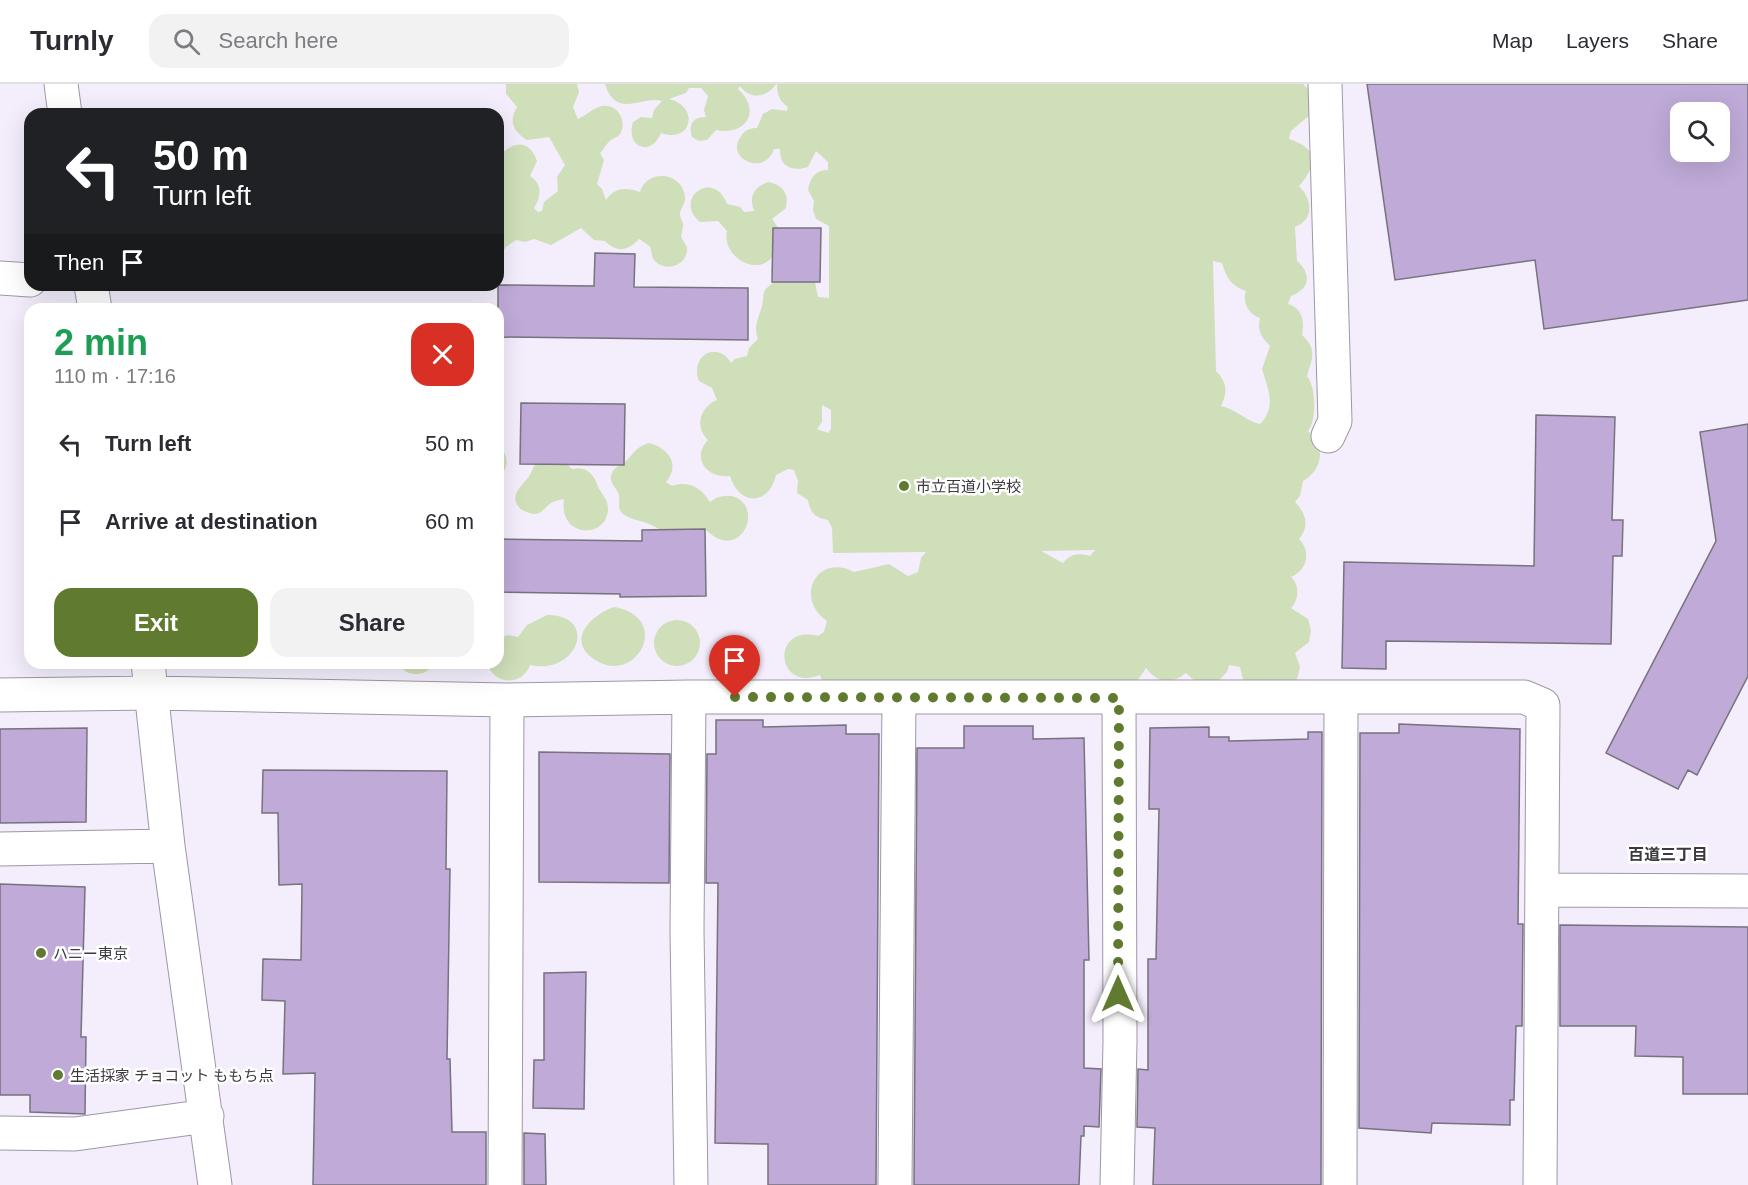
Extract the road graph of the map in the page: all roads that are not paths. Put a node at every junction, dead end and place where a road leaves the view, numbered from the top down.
1 (61, 84) edge
2 (1325, 84) edge
3 (64, 108) edge
4 (0, 278) edge
5 (24, 280) edge
6 (1328, 436) dead end
7 (150, 678) edge
8 (0, 695) edge
9 (688, 697) junction
10 (899, 697) junction
11 (1119, 698) junction
12 (1341, 698) junction
13 (507, 699) junction
14 (168, 846) junction
15 (0, 849) edge
16 (1543, 890) junction
17 (1748, 891) edge
18 (207, 1116) junction
19 (0, 1133) edge
20 (215, 1185) edge
21 (505, 1185) edge
22 (691, 1185) edge
23 (895, 1185) edge
24 (1117, 1185) edge
25 (1340, 1185) edge
26 (1540, 1185) edge

1 - 3 street
2 - 6 street
4 - 5 street
7 - 8 street
7 - 13 street
7 - 14 street
9 - 10 street
9 - 13 street
9 - 22 street
10 - 11 street
10 - 23 street
11 - 12 street
11 - 24 street
12 - 16 street
12 - 25 street
13 - 21 street
14 - 15 street
14 - 18 street
16 - 17 street
16 - 26 street
18 - 19 street
18 - 20 street

